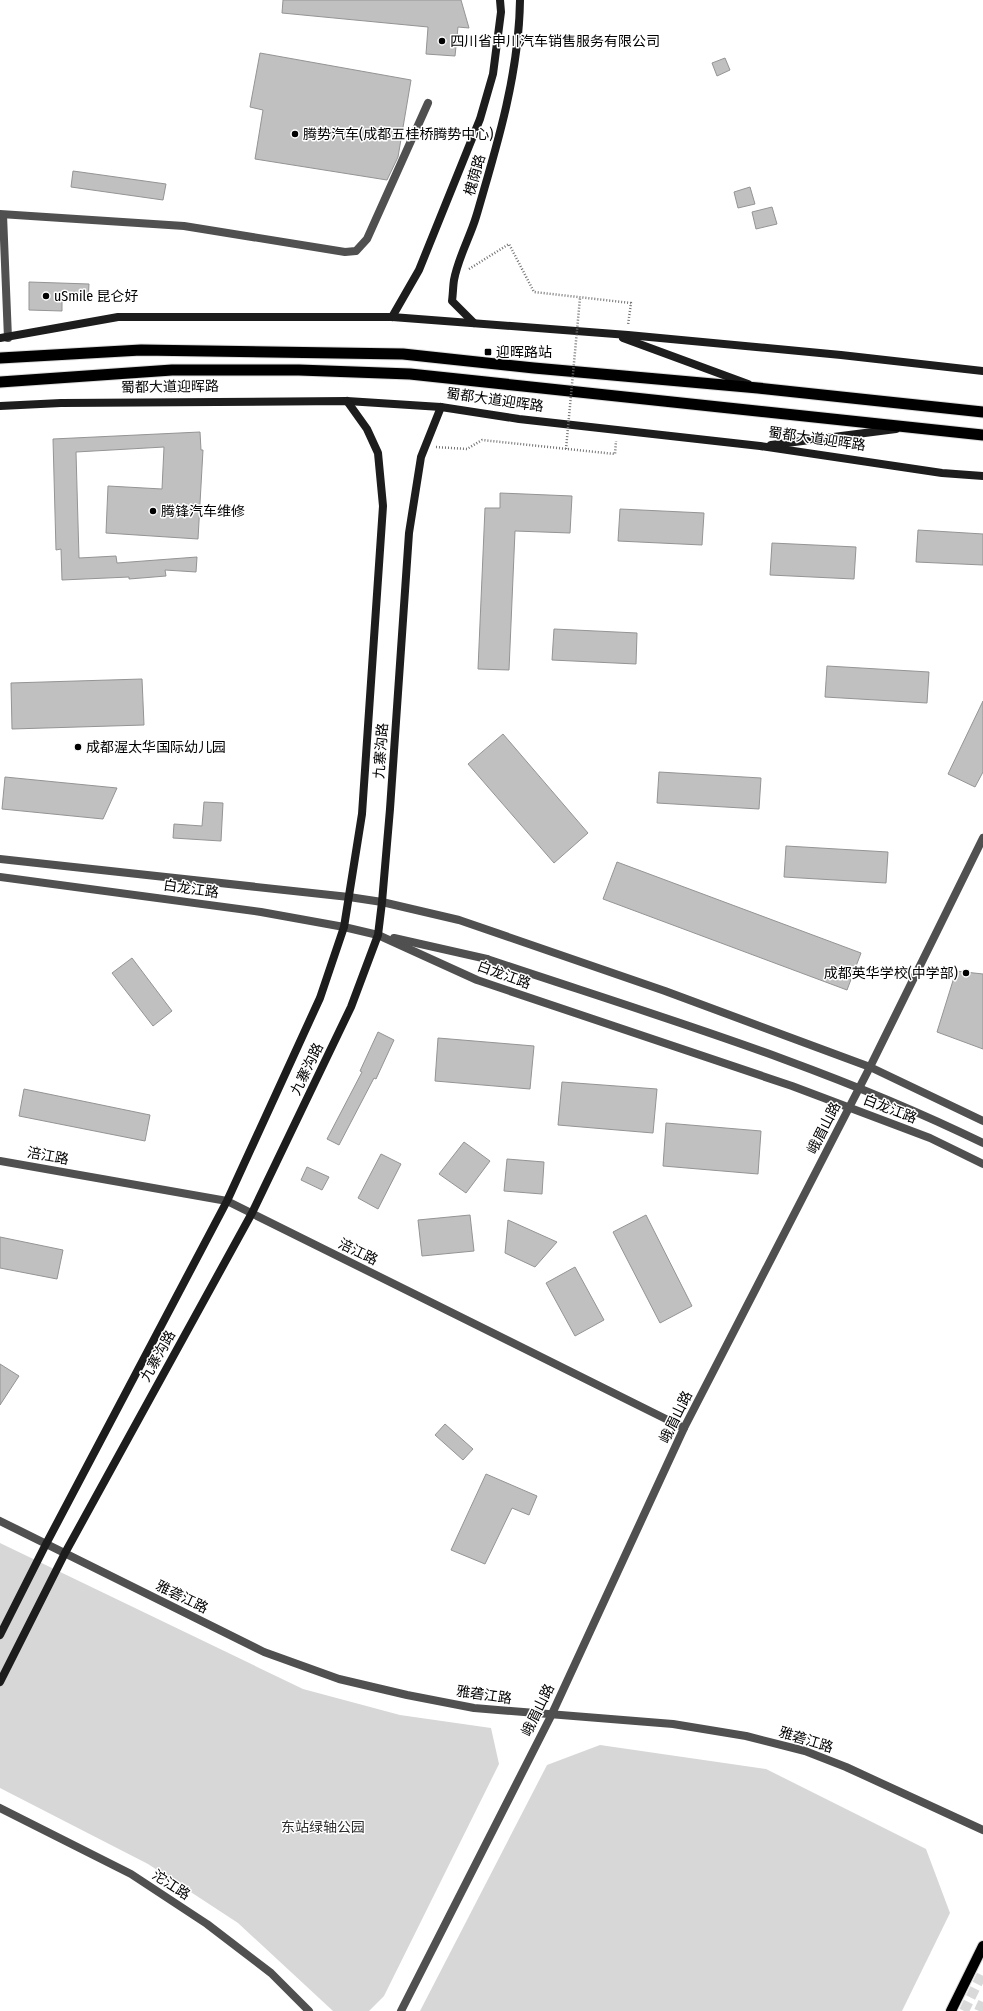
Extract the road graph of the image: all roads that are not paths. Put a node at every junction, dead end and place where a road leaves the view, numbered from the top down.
1 (500, 0) edge
2 (520, 0) edge
3 (428, 103) dead end
4 (2, 214) edge
5 (392, 318) junction
6 (474, 323) junction
7 (613, 334) junction
8 (4, 338) edge
9 (0, 358) edge
10 (983, 371) edge
11 (0, 382) edge
12 (758, 388) junction
13 (347, 400) junction
14 (0, 406) edge
15 (441, 407) junction
16 (983, 412) edge
17 (917, 427) junction
18 (983, 435) edge
19 (760, 446) junction
20 (983, 476) edge
21 (983, 838) edge
22 (0, 859) edge
23 (0, 877) edge
24 (349, 897) junction
25 (382, 902) junction
26 (344, 927) junction
27 (378, 935) junction
28 (870, 1067) junction
29 (849, 1107) junction
30 (983, 1121) edge
31 (983, 1143) edge
32 (0, 1161) edge
33 (983, 1164) edge
34 (227, 1201) junction
35 (252, 1213) junction
36 (684, 1428) junction
37 (0, 1522) edge
38 (46, 1544) junction
39 (65, 1553) junction
40 (0, 1635) edge
41 (0, 1682) edge
42 (551, 1716) junction
43 (0, 1808) edge
44 (983, 1830) edge
45 (983, 1946) edge
46 (309, 2011) edge
47 (401, 2011) edge
48 (951, 2011) edge

1 - 5 main road, 槐荫路
2 - 6 main road, 槐荫路
3 - 4 street
4 - 8 street
5 - 6 main road
5 - 8 main road
6 - 7 main road
7 - 10 main road
7 - 12 main road
9 - 12 highway
11 - 17 highway, 蜀都大道迎晖路
12 - 16 highway
13 - 14 main road, 蜀都大道迎晖路
13 - 15 main road, 蜀都大道迎晖路
13 - 24 main road, 九寨沟路
15 - 19 main road, 蜀都大道迎晖路
15 - 25 main road, 九寨沟路
17 - 18 highway, 蜀都大道迎晖路
17 - 19 main road
19 - 20 main road, 蜀都大道迎晖路
21 - 28 street, 峨眉山路
22 - 24 street, 白龙江路
23 - 26 street, 白龙江路
24 - 25 street, 白龙江路
24 - 26 main road, 九寨沟路
25 - 27 main road, 九寨沟路
25 - 28 street, 白龙江路
26 - 27 street, 白龙江路
26 - 34 main road, 九寨沟路
27 - 29 street, 白龙江路
27 - 31 street, bridge
27 - 35 main road, 九寨沟路
28 - 29 street, 峨眉山路
28 - 30 street, 白龙江路
29 - 33 street, 白龙江路
29 - 36 street, 峨眉山路
32 - 34 street, 涪江路
34 - 35 street, 涪江路
34 - 38 main road, 九寨沟路
35 - 36 street, 涪江路
35 - 39 main road, 九寨沟路
36 - 42 street, 峨眉山路
37 - 38 street, 雅砻江路
38 - 39 street, 雅砻江路
38 - 40 main road, 九寨沟路
39 - 41 main road, 九寨沟路
39 - 42 street, 雅砻江路
42 - 44 street, 雅砻江路
42 - 47 street, 峨眉山路
43 - 46 street, 沱江路
45 - 48 main road

